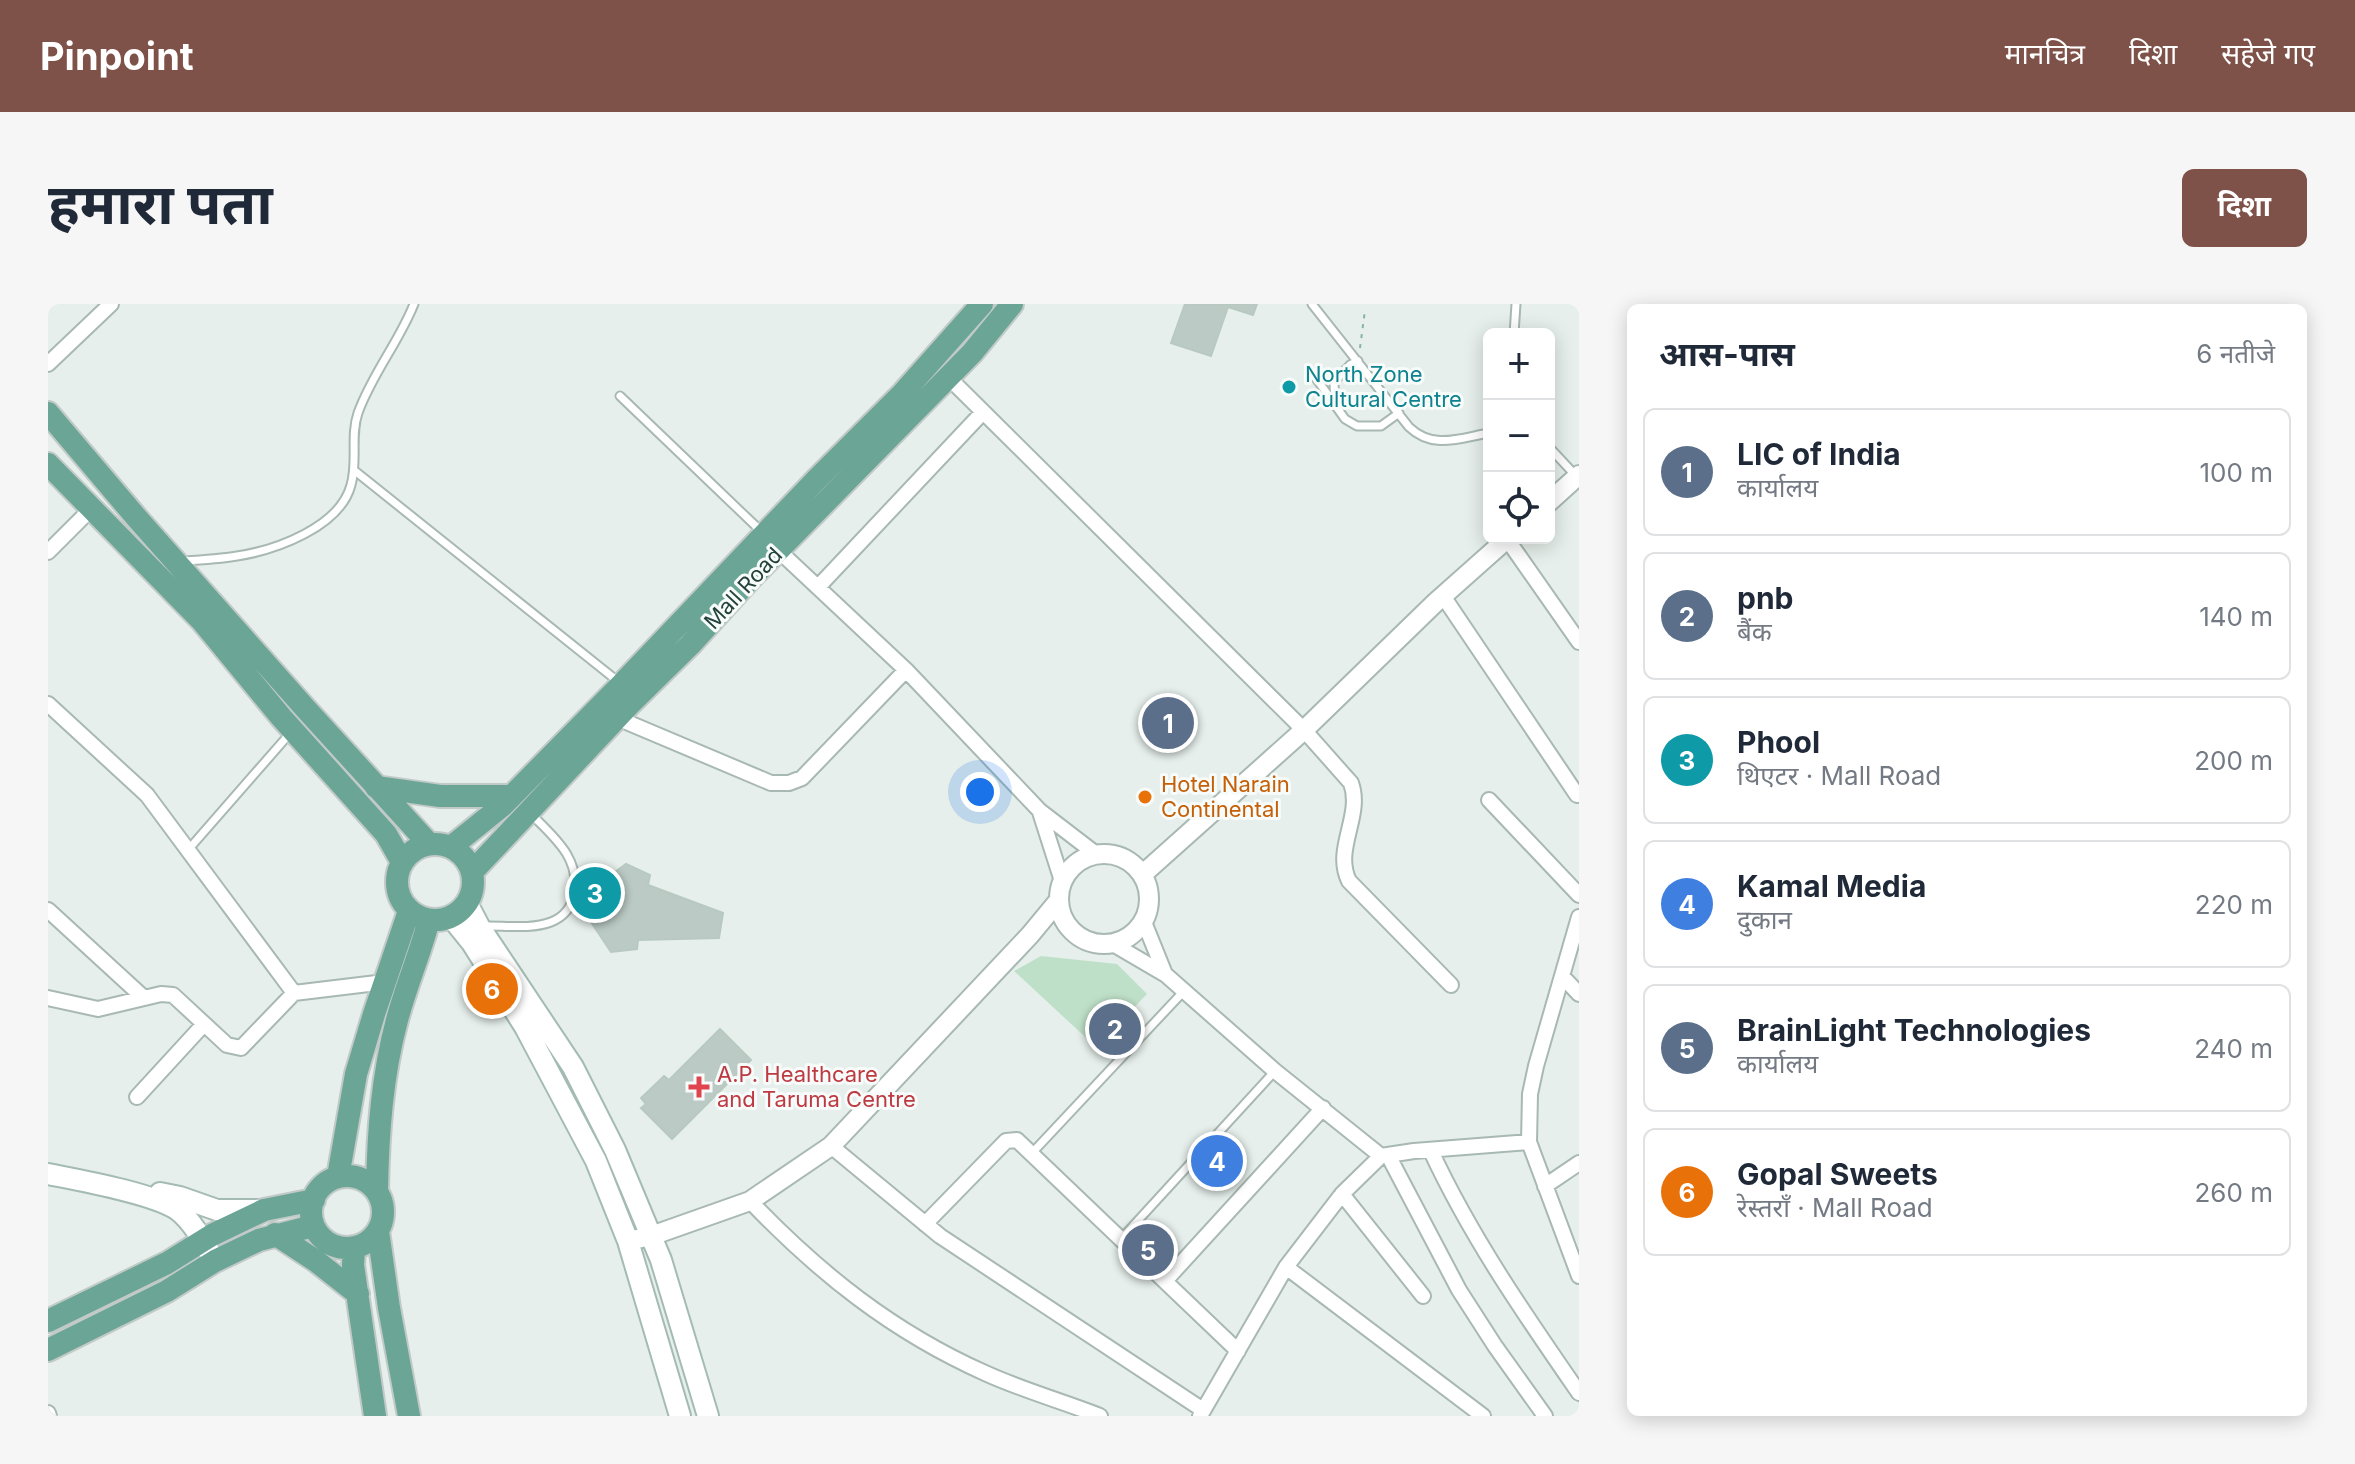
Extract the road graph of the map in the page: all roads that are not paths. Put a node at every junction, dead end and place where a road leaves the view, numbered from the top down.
1 (111, 304) edge
2 (414, 304) edge
3 (982, 304) edge
4 (1012, 304) edge
5 (1312, 304) edge
6 (1516, 304) edge
7 (1514, 328) edge
8 (1358, 361) junction
9 (48, 364) edge
10 (1315, 377) dead end
11 (949, 378) junction
12 (620, 396) dead end
13 (1335, 405) junction
14 (983, 412) junction
15 (48, 413) edge
16 (1399, 413) junction
17 (1483, 434) edge
18 (1555, 453) edge
19 (48, 464) edge
20 (355, 471) junction
21 (1578, 476) edge
22 (1555, 497) edge
23 (92, 508) junction
24 (771, 542) junction
25 (1501, 544) edge
26 (1512, 544) edge
27 (48, 552) edge
28 (176, 562) junction
29 (819, 586) junction
30 (1443, 596) junction
31 (1579, 642) edge
32 (906, 670) junction
33 (622, 684) junction
34 (48, 704) edge
35 (617, 718) junction
36 (293, 730) junction
37 (1304, 730) junction
38 (376, 787) junction
39 (1577, 795) dead end
40 (1489, 800) dead end
41 (519, 804) junction
42 (1040, 811) junction
43 (440, 846) junction
44 (188, 850) junction
45 (1096, 854) junction
46 (402, 862) junction
47 (472, 872) junction
48 (1143, 874) junction
49 (1062, 881) junction
50 (1579, 895) edge
51 (1059, 900) junction
52 (48, 910) edge
53 (439, 913) junction
54 (1579, 917) edge
55 (1144, 922) junction
56 (1065, 924) junction
57 (479, 926) junction
58 (1030, 935) junction
59 (1113, 944) junction
60 (1576, 944) edge
61 (1166, 975) junction
62 (1562, 976) junction
63 (385, 982) junction
64 (1451, 985) dead end
65 (1184, 991) junction
66 (294, 993) junction
67 (1579, 994) edge
68 (48, 998) edge
69 (144, 998) junction
70 (204, 1024) junction
71 (1275, 1071) junction
72 (137, 1097) dead end
73 (1323, 1108) junction
74 (1529, 1142) junction
75 (831, 1146) junction
76 (1431, 1151) junction
77 (1032, 1153) junction
78 (1385, 1156) junction
79 (1579, 1163) edge
80 (48, 1174) edge
81 (338, 1177) junction
82 (1545, 1186) junction
83 (377, 1190) junction
84 (132, 1194) junction
85 (1342, 1194) junction
86 (314, 1200) junction
87 (750, 1201) junction
88 (264, 1210) junction
89 (925, 1224) junction
90 (313, 1226) junction
91 (378, 1231) junction
92 (275, 1234) junction
93 (651, 1236) junction
94 (1121, 1239) junction
95 (628, 1241) junction
96 (203, 1242) junction
97 (354, 1247) junction
98 (215, 1261) junction
99 (1286, 1267) junction
100 (1579, 1276) edge
101 (1165, 1281) junction
102 (358, 1294) junction
103 (1423, 1296) dead end
104 (48, 1321) edge
105 (48, 1350) edge
106 (1238, 1351) junction
107 (1579, 1393) edge
108 (1202, 1413) edge
109 (1091, 1415) edge
110 (375, 1416) edge
111 (409, 1416) edge
112 (680, 1416) edge
113 (708, 1416) edge
114 (1483, 1416) edge
115 (1545, 1416) edge

1 - 9 street
2 - 20 lane
3 - 24 main road, Mall Road
4 - 11 main road, Mall Road
5 - 8 lane
6 - 7 lane
8 - 13 lane
8 - 16 lane
10 - 13 lane
11 - 14 street
11 - 24 main road, Mall Road
12 - 24 lane
13 - 16 lane
14 - 29 street
14 - 37 street
15 - 28 main road
16 - 17 lane
18 - 21 lane
19 - 23 main road
20 - 28 lane
20 - 33 lane
21 - 22 street
23 - 27 street
23 - 36 main road
24 - 29 street
24 - 33 main road, Mall Road
24 - 35 main road, Mall Road
25 - 30 street
26 - 31 street
28 - 38 main road
29 - 32 street
30 - 37 street
30 - 39 street
32 - 35 street
32 - 42 street
33 - 41 main road, Mall Road
34 - 44 street
35 - 41 main road, Mall Road
36 - 44 lane
36 - 46 main road
37 - 48 street
37 - 64 street
38 - 41 main road
38 - 43 main road
40 - 50 street
41 - 43 main road, Mall Road
41 - 47 main road, Mall Road
41 - 57 lane
42 - 45 street
42 - 49 street
43 - 46 main road
43 - 47 main road
44 - 66 street
45 - 48 street
45 - 49 street
46 - 53 main road
47 - 53 main road
48 - 55 street
49 - 51 street
51 - 56 street
51 - 58 street
52 - 69 street
53 - 57 main road
53 - 63 main road
53 - 83 main road
53 - 95 main road
54 - 60 street
55 - 59 street
55 - 61 street
56 - 58 street
56 - 59 street
57 - 93 main road
58 - 75 street
59 - 61 street
60 - 62 street
61 - 65 street
62 - 67 street
62 - 74 street
63 - 66 street
63 - 81 main road
65 - 71 street
65 - 77 lane
66 - 70 street
68 - 69 street
69 - 70 street
70 - 72 street
71 - 73 street
71 - 94 lane
73 - 78 street
73 - 101 street
74 - 76 street
74 - 82 street
75 - 87 street
75 - 89 street
76 - 78 street
76 - 107 street
77 - 89 street
77 - 94 street
78 - 85 street
78 - 115 street
79 - 82 street
80 - 84 main road
81 - 83 main road
81 - 86 main road
82 - 100 street
83 - 91 main road
84 - 88 main road
84 - 96 main road
85 - 99 street
85 - 103 street
86 - 88 main road
86 - 90 main road
87 - 93 street
87 - 109 street
88 - 96 main road
89 - 108 street
90 - 92 main road
90 - 97 main road
91 - 97 main road
91 - 111 main road
92 - 98 main road
92 - 102 main road
93 - 95 street
93 - 113 main road
94 - 101 street
95 - 112 main road
96 - 98 main road
96 - 104 main road
97 - 102 main road
98 - 105 main road
99 - 106 street
99 - 114 street
101 - 106 street
102 - 110 main road
106 - 108 street

